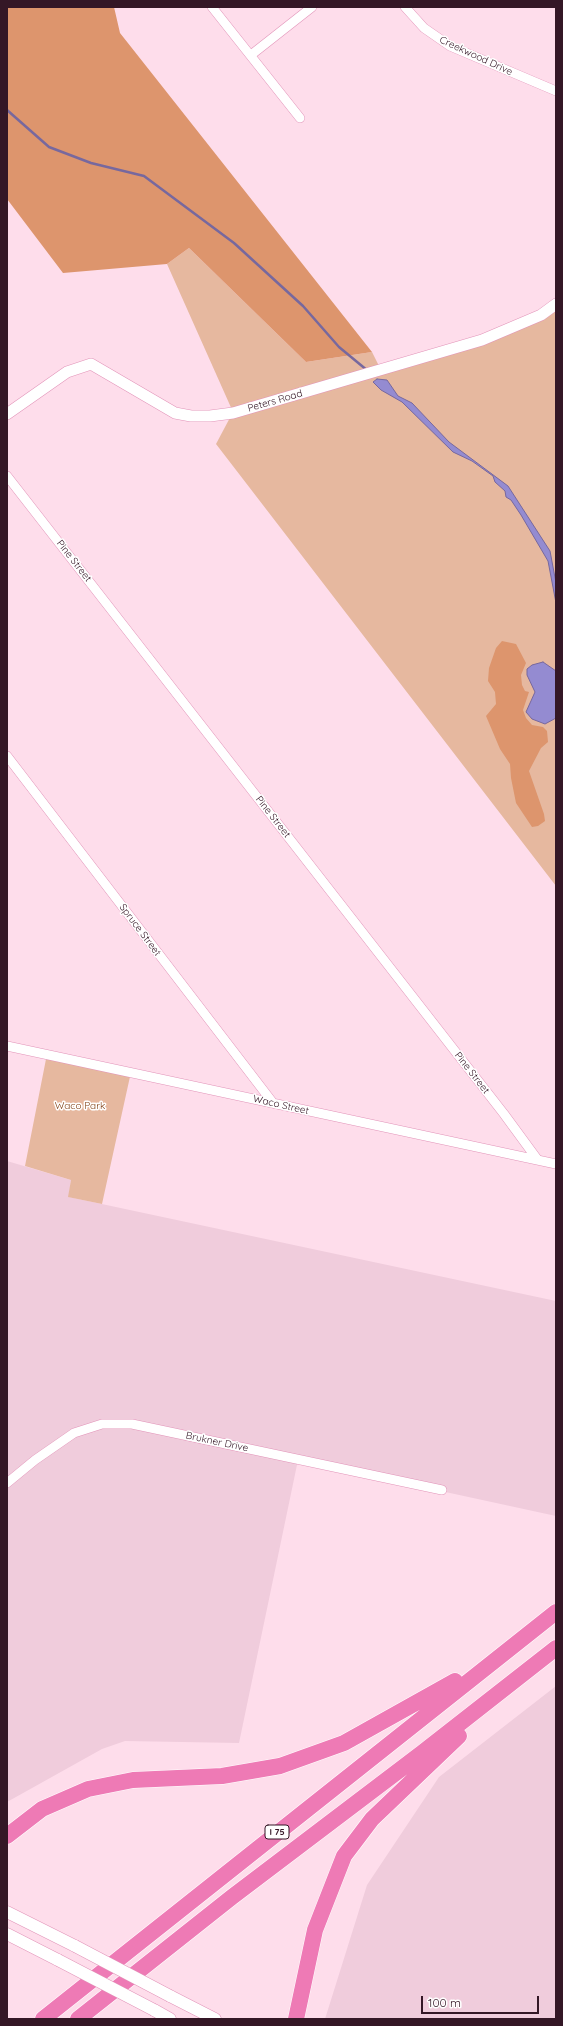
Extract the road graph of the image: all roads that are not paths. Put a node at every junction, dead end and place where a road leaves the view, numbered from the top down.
1 (212, 7) edge
2 (312, 7) edge
3 (405, 7) edge
4 (251, 55) junction
5 (556, 91) edge
6 (300, 118) dead end
7 (556, 304) edge
8 (7, 414) edge
9 (7, 476) edge
10 (7, 756) edge
11 (7, 1046) edge
12 (273, 1103) junction
13 (537, 1159) junction
14 (556, 1164) edge
15 (7, 1483) edge
16 (442, 1490) dead end
17 (556, 1612) edge
18 (511, 1647) junction
19 (556, 1648) edge
20 (529, 1670) junction
21 (7, 1836) edge
22 (7, 1912) edge
23 (7, 1934) edge
24 (43, 2019) edge
25 (78, 2019) edge
26 (170, 2019) edge
27 (215, 2019) edge
28 (296, 2019) edge

1 - 4 street
2 - 4 street
3 - 5 street, Creekwood Drive
4 - 6 street
7 - 8 street, Peters Road
9 - 13 street, Pine Street
10 - 12 street, Spruce Street
11 - 12 street, Waco Street
12 - 13 street, Waco Street
13 - 14 street, Waco Street
15 - 16 street, Brukner Drive
17 - 18 highway, I 75
18 - 21 highway
18 - 24 highway, I 75
19 - 20 highway, I 75
20 - 25 highway, I 75
20 - 28 highway
22 - 27 main road, bridge
23 - 26 main road, bridge

